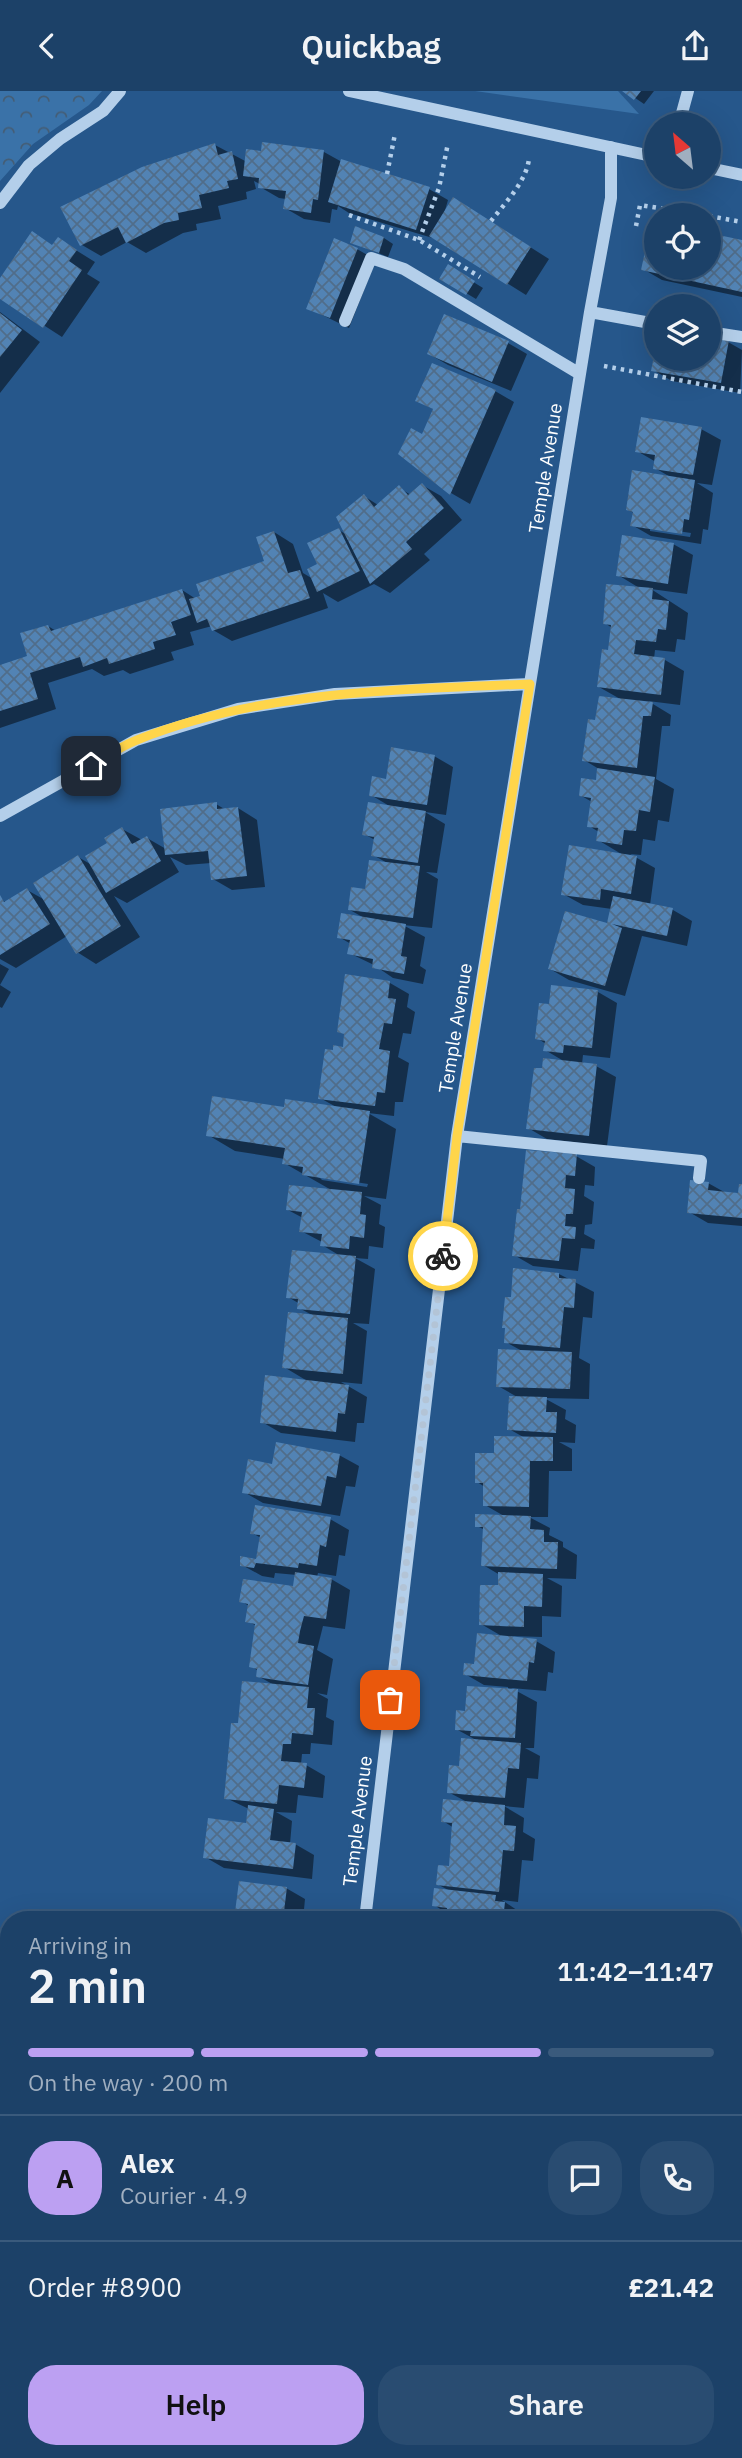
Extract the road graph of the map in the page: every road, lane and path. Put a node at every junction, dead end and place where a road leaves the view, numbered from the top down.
1 (120, 91) edge
2 (349, 91) edge
3 (688, 91) edge
4 (682, 112) edge
5 (395, 134) dead end
6 (448, 143) dead end
7 (611, 147) junction
8 (644, 154) edge
9 (529, 159) dead end
10 (721, 171) edge
11 (387, 174) dead end
12 (742, 175) edge
13 (0, 203) edge
14 (644, 206) edge
15 (349, 215) dead end
16 (721, 218) edge
17 (491, 221) dead end
18 (742, 222) edge
19 (636, 226) dead end
20 (419, 240) junction
21 (480, 277) dead end
22 (590, 312) junction
23 (345, 321) dead end
24 (644, 322) edge
25 (721, 334) edge
26 (742, 337) edge
27 (581, 368) junction
28 (742, 392) edge
29 (530, 684) junction
30 (0, 816) edge
31 (457, 1136) junction
32 (699, 1178) dead end
33 (366, 1911) edge

1 - 13 street
2 - 7 street
3 - 4 street
5 - 11 path
6 - 20 path
7 - 8 street
7 - 22 street, Temple Avenue
9 - 17 path
10 - 12 street
14 - 19 path
15 - 20 path
16 - 18 path
20 - 21 path
22 - 24 street
22 - 27 street, Temple Avenue
23 - 27 street
25 - 26 street
27 - 28 path
27 - 29 street, Temple Avenue
29 - 30 street
29 - 31 street, Temple Avenue
31 - 32 street
31 - 33 street, Temple Avenue

